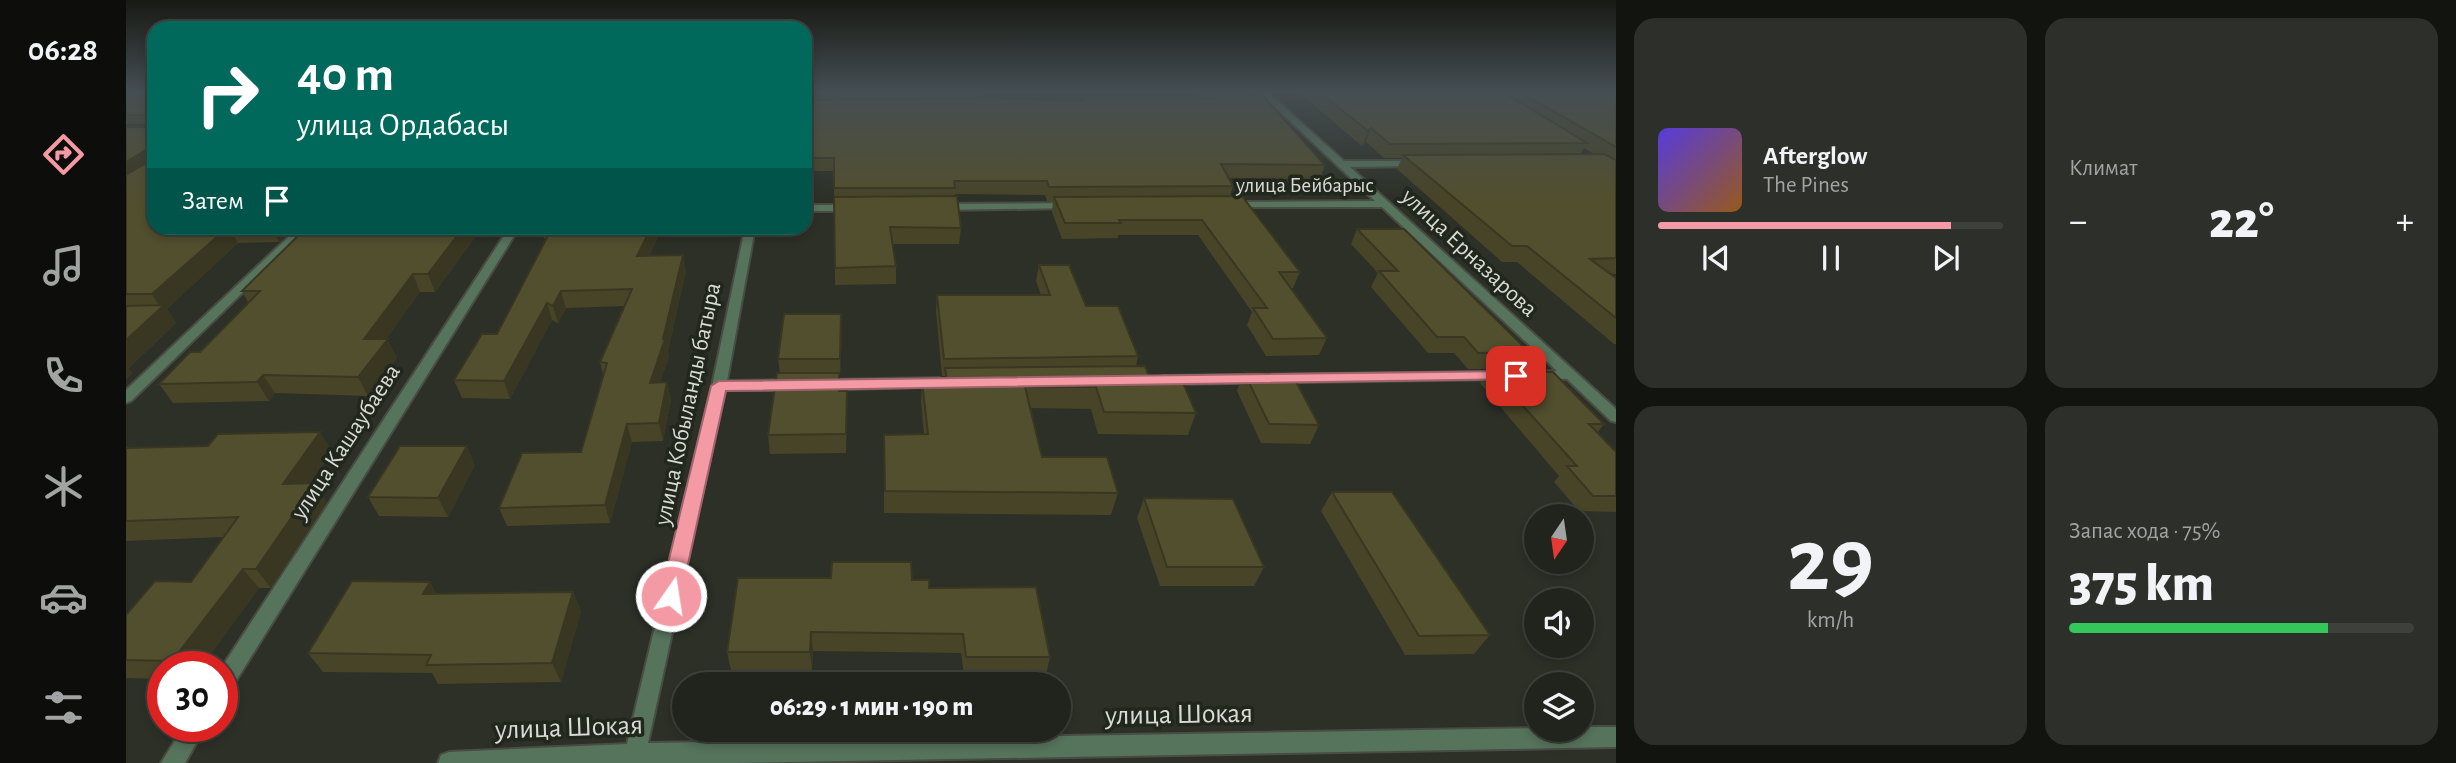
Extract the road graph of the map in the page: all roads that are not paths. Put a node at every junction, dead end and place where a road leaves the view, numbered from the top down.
1 (1301, 127) edge
2 (1436, 163) edge
3 (1342, 164) junction
4 (1384, 204) junction
5 (1219, 205) edge
6 (1081, 206) edge
7 (929, 207) edge
8 (812, 208) edge
9 (860, 208) edge
10 (297, 235) edge
11 (510, 235) edge
12 (749, 235) edge
13 (1571, 375) junction
14 (1152, 380) edge
15 (956, 383) edge
16 (719, 386) junction
17 (126, 398) edge
18 (1616, 417) edge
19 (238, 660) edge
20 (1616, 737) edge
21 (186, 742) edge
22 (635, 754) junction
23 (173, 763) edge
24 (449, 763) edge

1 - 3 street, улица Ерназарова
2 - 3 street
3 - 4 street, улица Ерназарова
4 - 5 street, улица Бейбарыс
4 - 13 street, улица Ерназарова
6 - 7 street
8 - 9 street
10 - 17 street
11 - 19 street, улица Кашаубаева
12 - 16 street, улица Кобыланды батыра
13 - 14 street
13 - 18 street, улица Ерназарова
15 - 16 street
16 - 22 street, улица Кобыланды батыра
20 - 22 street, улица Шокая
21 - 23 street
22 - 24 street, улица Шокая

